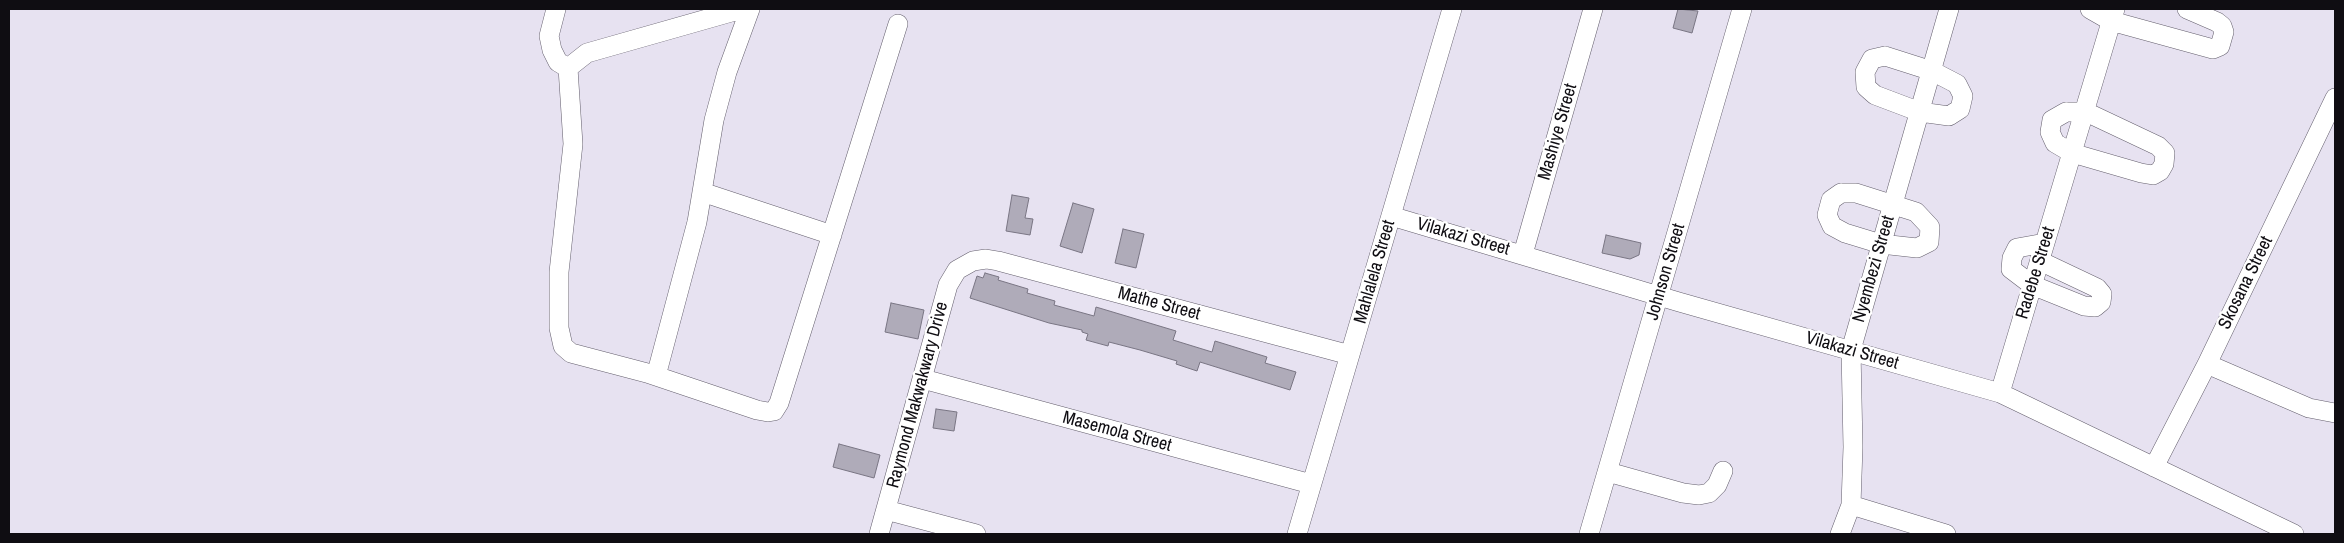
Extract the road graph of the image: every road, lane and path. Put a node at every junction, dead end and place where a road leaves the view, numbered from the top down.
1 (556, 9) edge
2 (742, 9) edge
3 (750, 9) edge
4 (1452, 9) edge
5 (1593, 9) edge
6 (1742, 9) edge
7 (1949, 9) edge
8 (2090, 9) edge
9 (2187, 9) edge
10 (2113, 15) edge
11 (898, 24) dead end
12 (568, 68) junction
13 (1932, 71) junction
14 (2335, 98) edge
15 (1920, 112) junction
16 (2086, 112) junction
17 (2072, 153) junction
18 (702, 192) junction
19 (1893, 204) junction
20 (1391, 216) junction
21 (832, 235) junction
22 (1881, 244) junction
23 (2042, 252) junction
24 (1522, 254) junction
25 (968, 263) joint
26 (2032, 285) junction
27 (1658, 296) junction
28 (1851, 350) junction
29 (1350, 356) junction
30 (2207, 364) junction
31 (656, 376) junction
32 (923, 379) junction
33 (2000, 394) junction
34 (2335, 413) edge
35 (2154, 467) junction
36 (1723, 471) dead end
37 (1608, 472) junction
38 (1311, 484) junction
39 (1851, 505) junction
40 (886, 510) junction
41 (879, 534) edge
42 (976, 534) edge
43 (1297, 534) edge
44 (1589, 534) edge
45 (1840, 534) edge
46 (1946, 534) edge
47 (2294, 534) edge

1 - 12 street
2 - 12 street
3 - 18 street
4 - 20 street, Mahlalela Street
5 - 24 street, Mashiye Street
6 - 27 street, Johnson Street
7 - 13 street, Nyembezi Street
8 - 10 street
9 - 10 street
10 - 16 street, Radebe Street
11 - 21 street
12 - 31 street
13 - 15 street, Nyembezi Street
13 - 15 street
13 - 15 street
14 - 30 street, Skosana Street
15 - 19 street, Nyembezi Street
16 - 17 street, Radebe Street
16 - 17 street
16 - 17 street
17 - 23 street, Radebe Street
18 - 21 street
18 - 31 street
19 - 22 street, Nyembezi Street
19 - 22 street
19 - 22 street
20 - 24 street, Vilakazi Street
20 - 29 street, Mahlalela Street
21 - 31 street
22 - 28 street, Nyembezi Street
23 - 26 street, Radebe Street
23 - 26 street
23 - 26 street
24 - 27 street, Vilakazi Street
25 - 29 street, Mathe Street
25 - 32 street, Raymond Makwakwary Drive
26 - 33 street, Radebe Street
27 - 28 street, Vilakazi Street
27 - 37 street, Johnson Street
28 - 33 street, Vilakazi Street
28 - 39 street, Nyembezi Street
29 - 38 street, Mahlalela Street
30 - 34 street
30 - 35 street, Skosana Street
32 - 38 street, Masemola Street
32 - 40 street, Raymond Makwakwary Drive
33 - 35 street, Vilakazi Street
35 - 47 street, Vilakazi Street
36 - 37 street
37 - 44 street, Johnson Street
38 - 43 street, Mahlalela Street
39 - 45 street, Nyembezi Street
39 - 46 street
40 - 41 street, Raymond Makwakwary Drive
40 - 42 street

